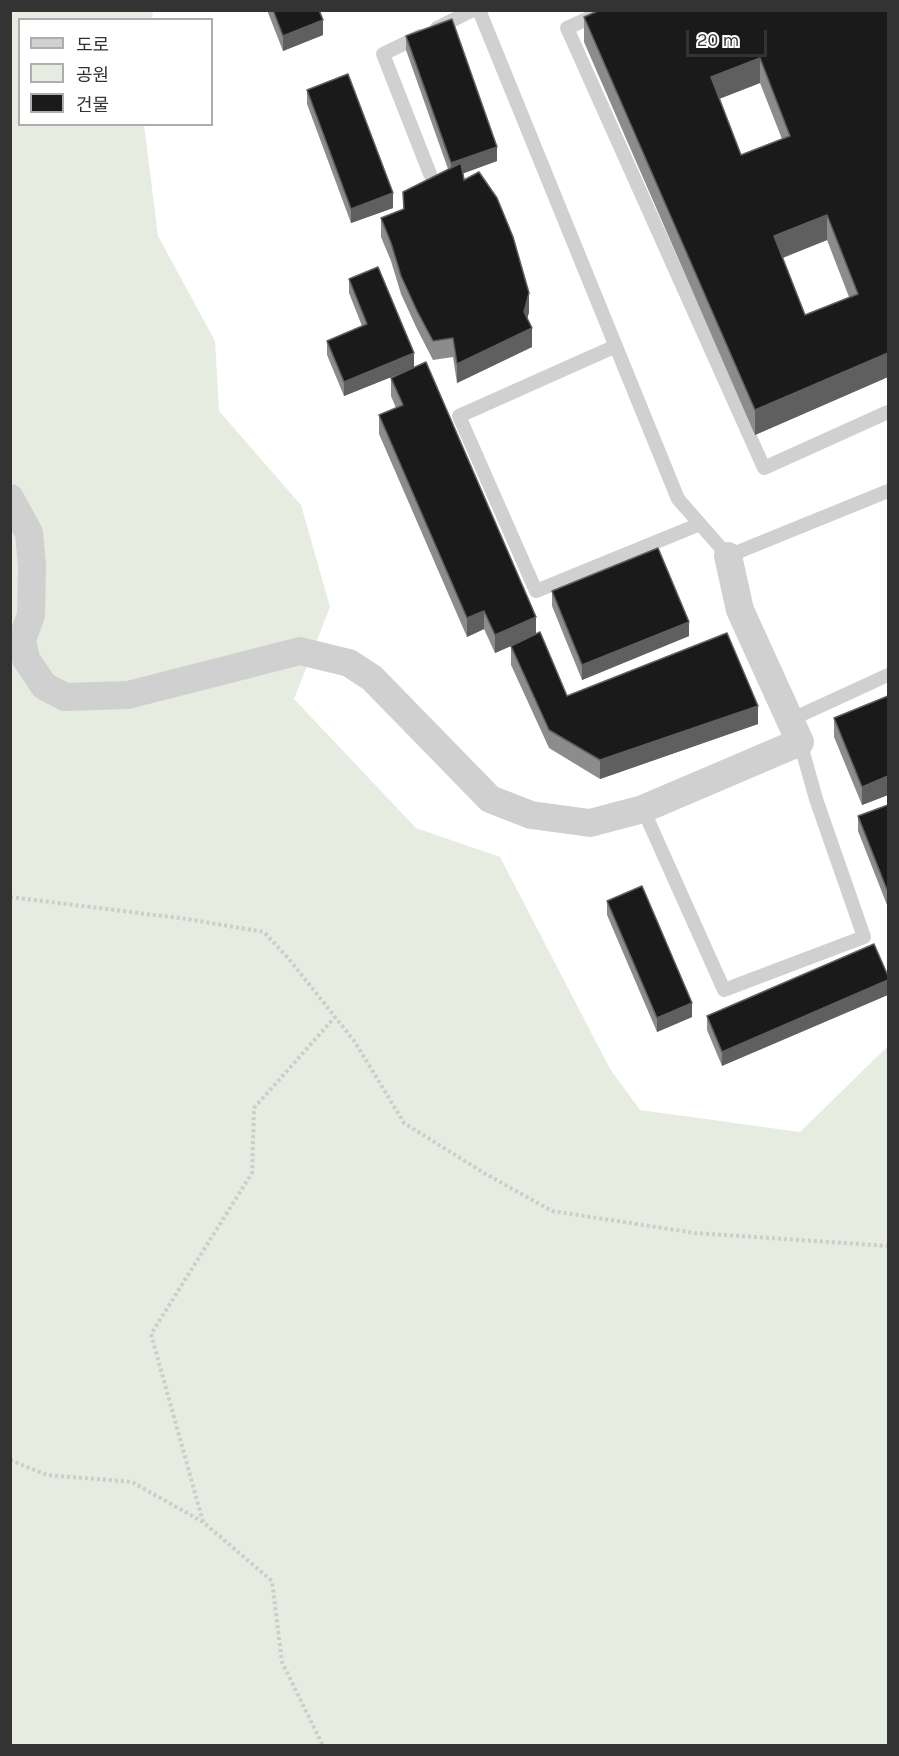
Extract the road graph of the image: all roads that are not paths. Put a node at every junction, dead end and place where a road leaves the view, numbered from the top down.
1 (473, 10) edge
2 (479, 10) edge
3 (607, 10) edge
4 (430, 174) dead end
5 (616, 346) junction
6 (888, 412) edge
7 (888, 491) edge
8 (10, 498) edge
9 (700, 524) junction
10 (728, 556) junction
11 (888, 675) edge
12 (795, 731) junction
13 (643, 809) junction

1 - 4 lane
2 - 5 lane
3 - 6 lane
5 - 9 lane
5 - 9 lane
7 - 10 lane
8 - 13 street
9 - 10 lane
10 - 12 street
11 - 12 lane
12 - 13 street
12 - 13 lane

